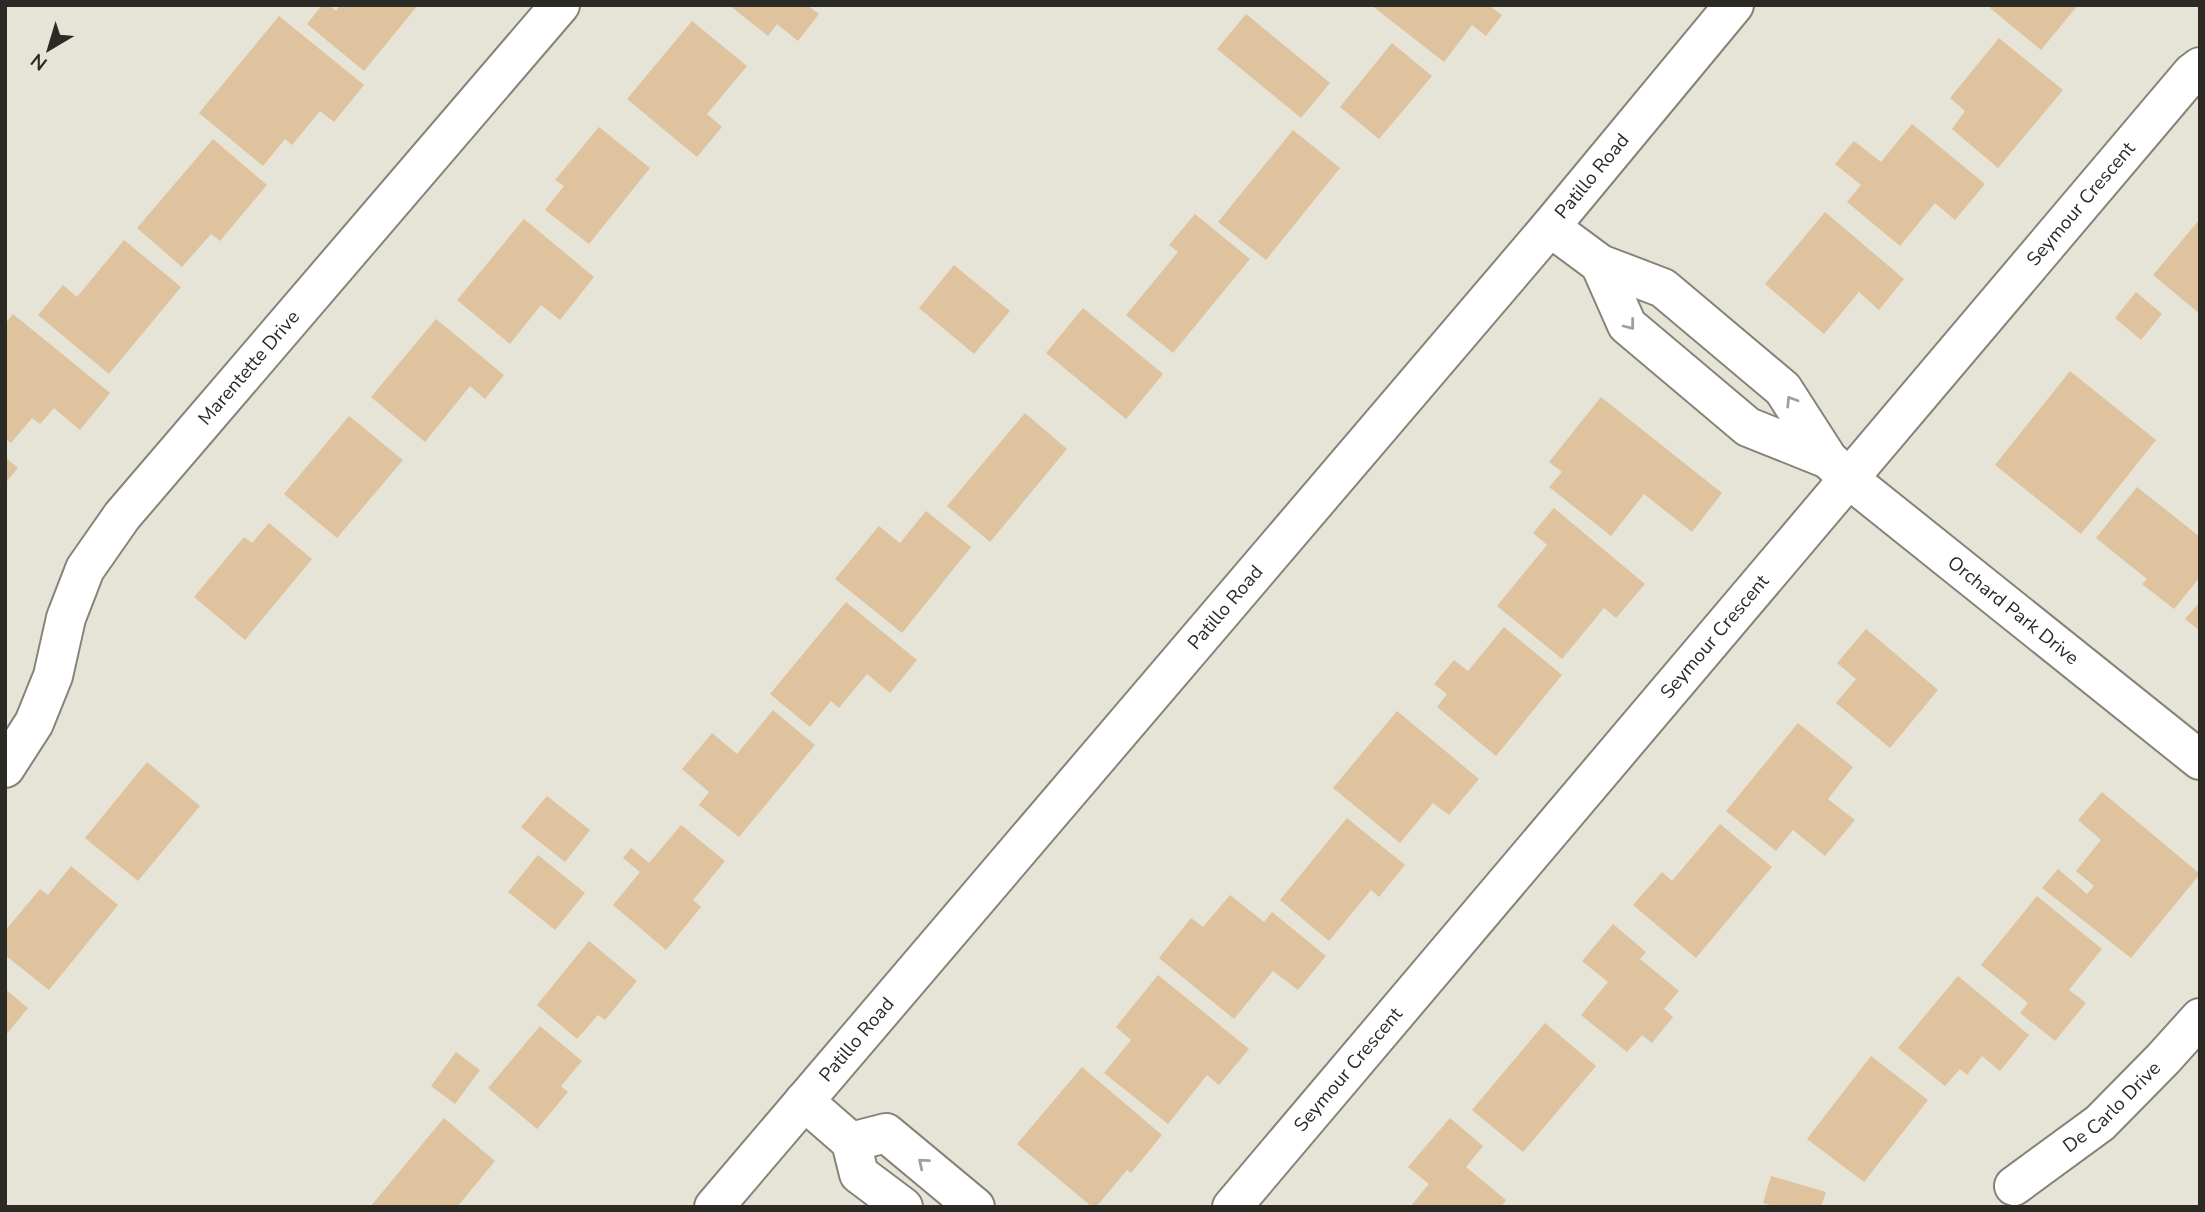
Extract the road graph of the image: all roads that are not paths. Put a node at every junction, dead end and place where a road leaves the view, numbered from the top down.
1 (560, 5) edge
2 (1734, 5) edge
3 (2200, 67) edge
4 (1550, 227) junction
5 (1600, 264) junction
6 (1839, 469) junction
7 (2200, 760) edge
8 (5, 768) edge
9 (2200, 1018) edge
10 (804, 1101) junction
11 (851, 1142) junction
12 (2014, 1186) dead end
13 (714, 1207) edge
14 (903, 1207) edge
15 (975, 1207) edge
16 (1232, 1207) edge

1 - 8 street, Marentette Drive
2 - 4 street, Patillo Road
3 - 6 street, Seymour Crescent
4 - 5 street, Orchard Park Drive
4 - 10 street, Patillo Road
6 -> 5 street, Orchard Park Drive
5 -> 6 street, Orchard Park Drive
6 - 7 street, Orchard Park Drive
6 - 16 street, Seymour Crescent
9 - 12 street, De Carlo Drive
10 - 11 street
10 - 13 street, Patillo Road
11 - 14 street
15 -> 11 street

